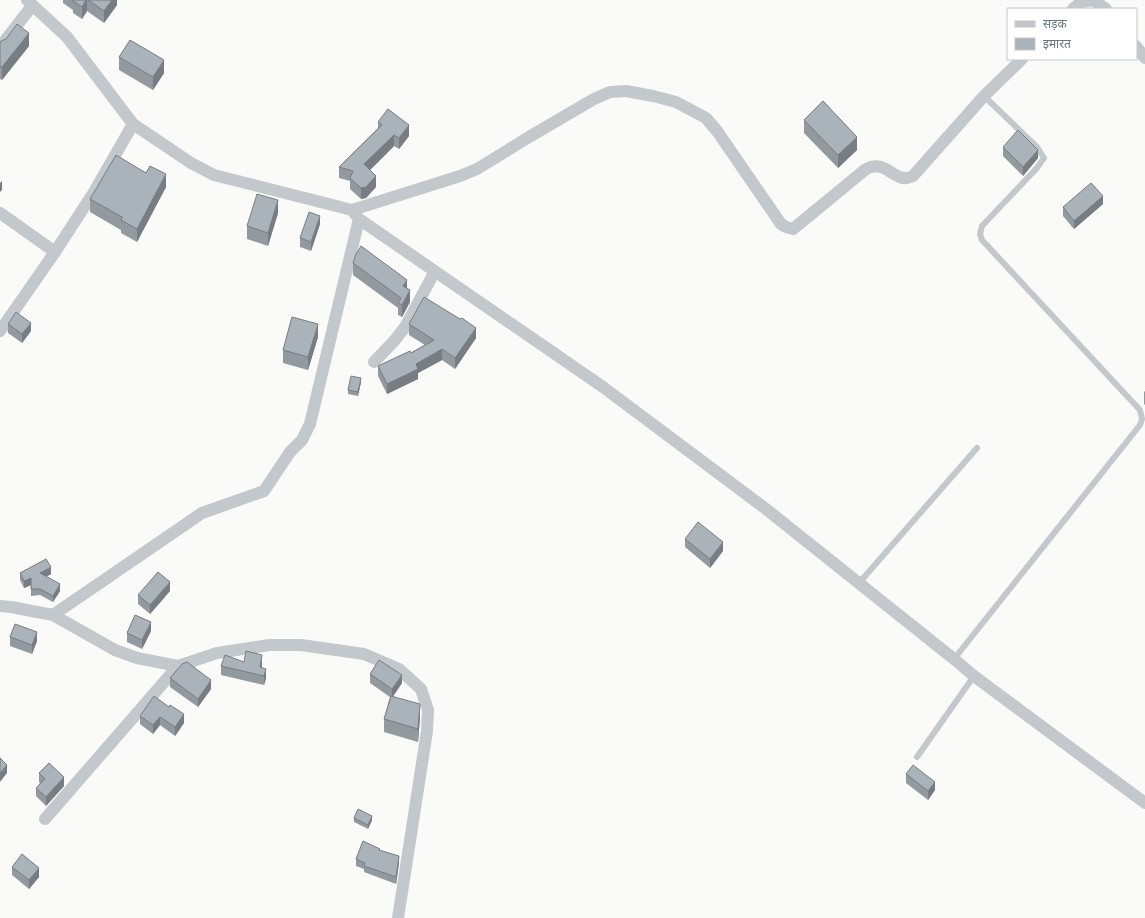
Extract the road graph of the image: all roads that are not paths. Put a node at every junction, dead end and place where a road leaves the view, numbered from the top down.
1 (1093, 0) edge
2 (29, 3) edge
3 (1074, 8) edge
4 (1105, 8) edge
5 (0, 47) edge
6 (1137, 47) edge
7 (1145, 58) edge
8 (1021, 60) edge
9 (984, 96) junction
10 (133, 124) junction
11 (0, 213) edge
12 (356, 215) junction
13 (55, 252) junction
14 (435, 271) junction
15 (0, 331) edge
16 (374, 362) dead end
17 (978, 448) dead end
18 (859, 583) junction
19 (0, 606) edge
20 (54, 615) junction
21 (954, 659) junction
22 (178, 666) junction
23 (974, 676) junction
24 (917, 756) dead end
25 (1145, 803) edge
26 (45, 819) dead end
27 (398, 918) edge

1 - 3 street
1 - 4 street
2 - 5 street
2 - 10 street
6 - 7 street
8 - 9 street
9 - 12 street
9 - 21 lane
10 - 12 street
10 - 13 street
11 - 13 street
12 - 14 street
12 - 20 street
13 - 15 street
14 - 16 street
14 - 18 street
17 - 18 lane
18 - 21 street
19 - 20 street
20 - 22 street
21 - 23 street
22 - 26 street
22 - 27 street
23 - 24 lane
23 - 25 street

